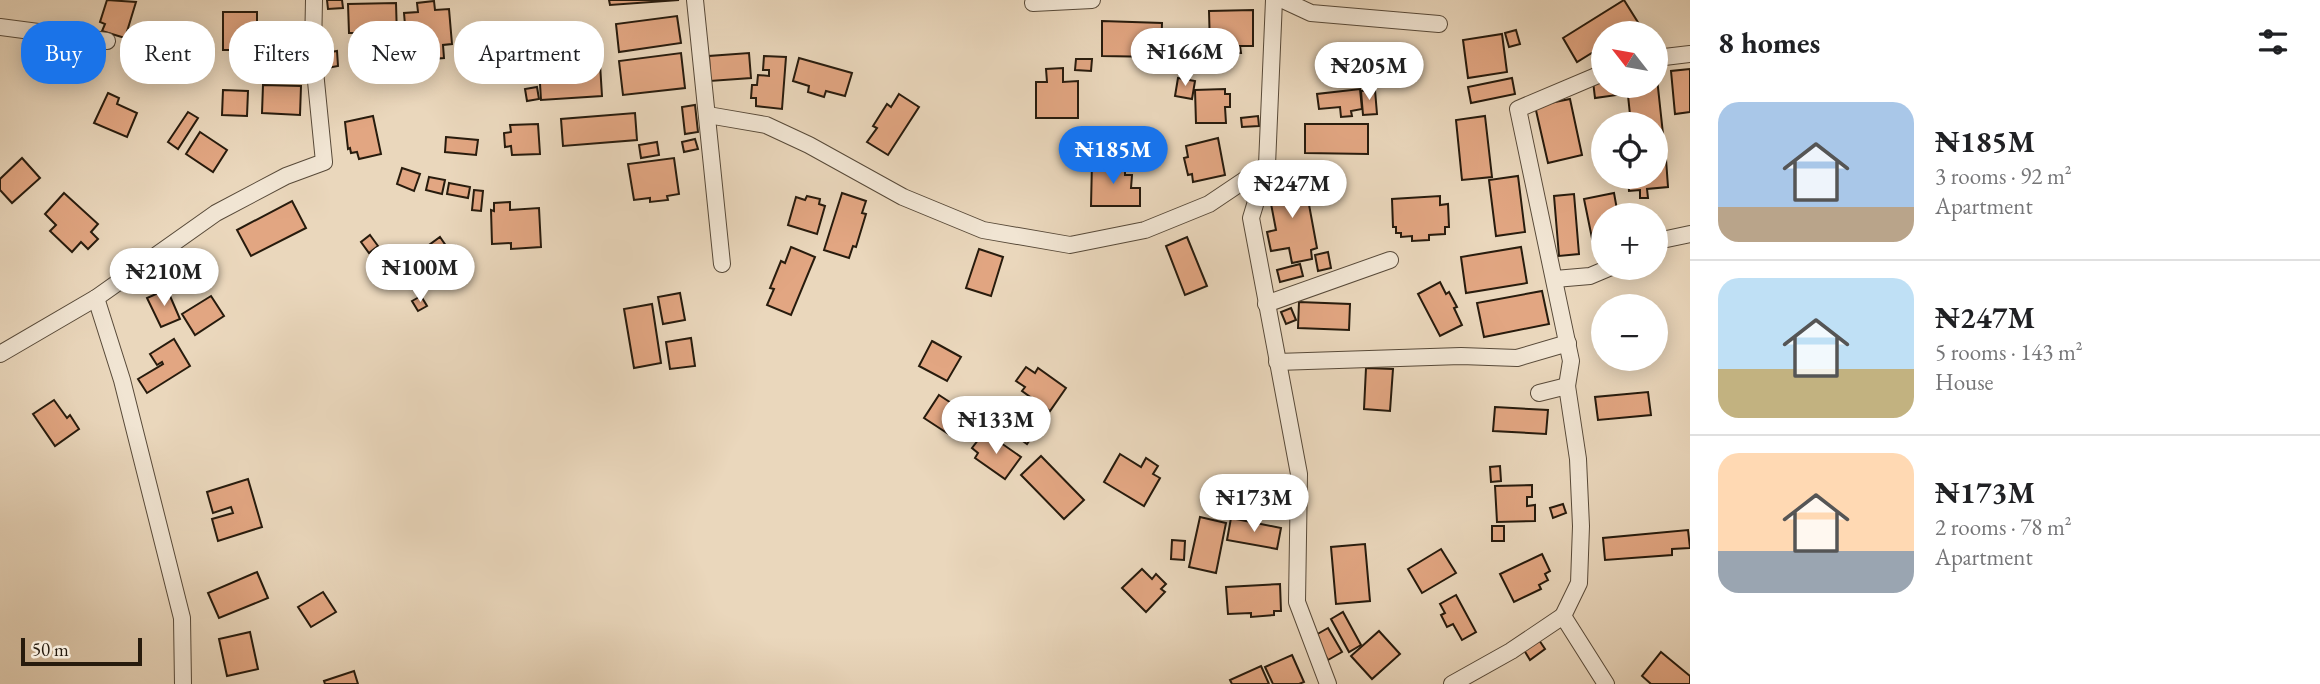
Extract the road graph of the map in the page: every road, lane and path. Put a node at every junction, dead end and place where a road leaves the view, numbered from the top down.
1 (314, 0) edge
2 (695, 0) edge
3 (1091, 0) edge
4 (1274, 0) edge
5 (1283, 0) edge
6 (1033, 3) dead end
7 (1438, 24) dead end
8 (0, 27) edge
9 (107, 41) dead end
10 (1690, 54) edge
11 (1668, 57) edge
12 (1591, 78) edge
13 (708, 115) junction
14 (1267, 165) junction
15 (1690, 234) edge
16 (1668, 239) edge
17 (1390, 260) dead end
18 (722, 264) dead end
19 (1591, 276) edge
20 (1555, 279) junction
21 (96, 298) junction
22 (1266, 304) junction
23 (1568, 343) junction
24 (0, 354) edge
25 (1277, 362) junction
26 (1567, 386) junction
27 (1539, 393) dead end
28 (1563, 616) junction
29 (183, 684) edge
30 (1328, 684) edge
31 (1452, 684) edge
32 (1606, 684) edge

1 - 21 street
2 - 13 street
3 - 6 street
4 - 14 street
5 - 7 street
8 - 9 street
10 - 11 street
12 - 20 street
13 - 14 street
13 - 18 street
14 - 22 street
15 - 16 street
17 - 22 street
19 - 20 street
20 - 23 street
21 - 24 street
21 - 29 street
22 - 25 street
23 - 25 street
23 - 26 street
25 - 30 street
26 - 27 street
26 - 28 street
28 - 31 street
28 - 32 street

